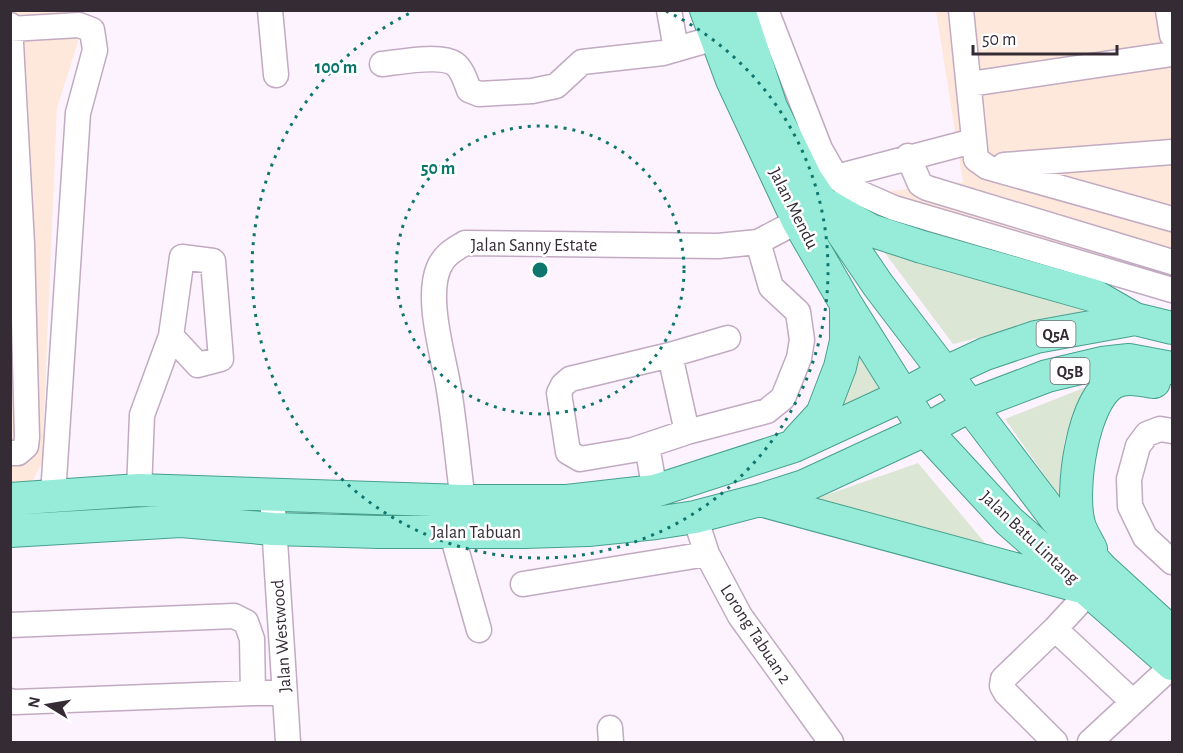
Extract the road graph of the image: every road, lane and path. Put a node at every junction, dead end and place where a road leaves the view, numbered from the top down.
1 (270, 10) edge
2 (669, 10) edge
3 (739, 10) edge
4 (766, 10) edge
5 (961, 10) edge
6 (711, 24) edge
7 (11, 28) edge
8 (676, 49) junction
9 (1173, 54) edge
10 (382, 64) dead end
11 (276, 75) dead end
12 (970, 84) junction
13 (14, 139) edge
14 (973, 141) junction
15 (1173, 152) edge
16 (908, 156) junction
17 (987, 167) junction
18 (819, 200) junction
19 (1173, 219) edge
20 (758, 242) junction
21 (16, 245) edge
22 (1173, 262) edge
23 (1173, 290) edge
24 (846, 304) junction
25 (1135, 319) junction
26 (1173, 328) edge
27 (171, 336) dead end
28 (728, 338) dead end
29 (25, 340) junction
30 (63, 343) junction
31 (670, 355) junction
32 (1173, 368) edge
33 (944, 373) junction
34 (1173, 385) edge
35 (902, 396) junction
36 (971, 405) junction
37 (925, 430) junction
38 (1173, 431) edge
39 (687, 432) junction
40 (647, 446) junction
41 (794, 446) junction
42 (10, 453) edge
43 (139, 490) junction
44 (655, 491) junction
45 (272, 494) junction
46 (53, 495) junction
47 (10, 499) edge
48 (760, 500) junction
49 (463, 501) junction
50 (695, 517) junction
51 (273, 529) junction
52 (10, 531) edge
53 (451, 531) junction
54 (707, 554) junction
55 (1173, 562) edge
56 (1092, 583) junction
57 (523, 584) dead end
58 (10, 626) edge
59 (1055, 629) junction
60 (479, 630) dead end
61 (1173, 633) edge
62 (1173, 665) edge
63 (254, 693) junction
64 (285, 693) junction
65 (10, 700) edge
66 (1133, 702) junction
67 (288, 742) edge
68 (831, 742) edge
69 (1056, 742) edge
70 (1090, 742) edge

1 - 11 street
2 - 8 street
3 - 18 main road, Jalan Mendu
4 - 18 street
5 - 12 street
6 - 8 street
6 - 18 main road, Jalan Mendu
7 - 13 street
7 - 30 street
8 - 10 street
9 - 12 street
12 - 14 street
13 - 21 street
14 - 16 street, Jalan Sanny Estate
14 - 17 street
15 - 17 street
16 - 18 street, Jalan Sanny Estate
16 - 22 street
17 - 19 street
18 - 20 street, Jalan Sanny Estate
18 - 23 street
18 - 24 main road, Jalan Mendu
18 - 25 main road
18 - 33 main road, Jalan Mendu
20 - 39 street
20 - 49 street, Jalan Sanny Estate
21 - 29 street
24 - 35 main road, Jalan Mendu
24 - 41 main road
25 - 26 main road, Q5A
25 - 33 main road, Q5A
27 - 43 street
28 - 31 street
29 - 30 street
29 - 42 street
30 - 46 street
31 - 39 street
31 - 40 street
32 - 36 main road, Q5B
33 - 35 main road, Jalan Tabuan
33 - 36 main road, Jalan Batu Lintang
34 - 56 main road
35 - 37 main road, Jalan Batu Lintang
35 - 41 main road, Jalan Tabuan
36 - 37 main road, Jalan Tabuan
36 - 56 main road, Jalan Batu Lintang
37 - 48 main road, Jalan Tabuan
37 - 56 main road, Jalan Batu Lintang
38 - 55 street
39 - 40 street
40 - 44 street
41 - 44 main road, Jalan Tabuan
43 - 45 main road, Jalan Tabuan
43 - 46 main road, Jalan Tabuan
44 - 49 main road, Jalan Tabuan
45 - 49 main road, Jalan Tabuan
45 - 51 street, Jalan Westwood
46 - 47 main road, Jalan Tabuan
48 - 50 main road, Jalan Tabuan
48 - 56 main road
50 - 53 main road, Jalan Tabuan
50 - 54 street, Lorong Tabuan 2
51 - 52 main road, Jalan Tabuan
51 - 53 main road, Jalan Tabuan
51 - 64 street, Jalan Westwood
53 - 60 street
54 - 57 street
54 - 68 street, Lorong Tabuan 2
56 - 59 street
56 - 61 main road, Jalan Batu Lintang
56 - 62 main road, Jalan Batu Lintang
58 - 63 street
59 - 66 street
59 - 69 street
62 - 66 street
63 - 64 street
63 - 65 street
64 - 67 street, Jalan Westwood
66 - 70 street

